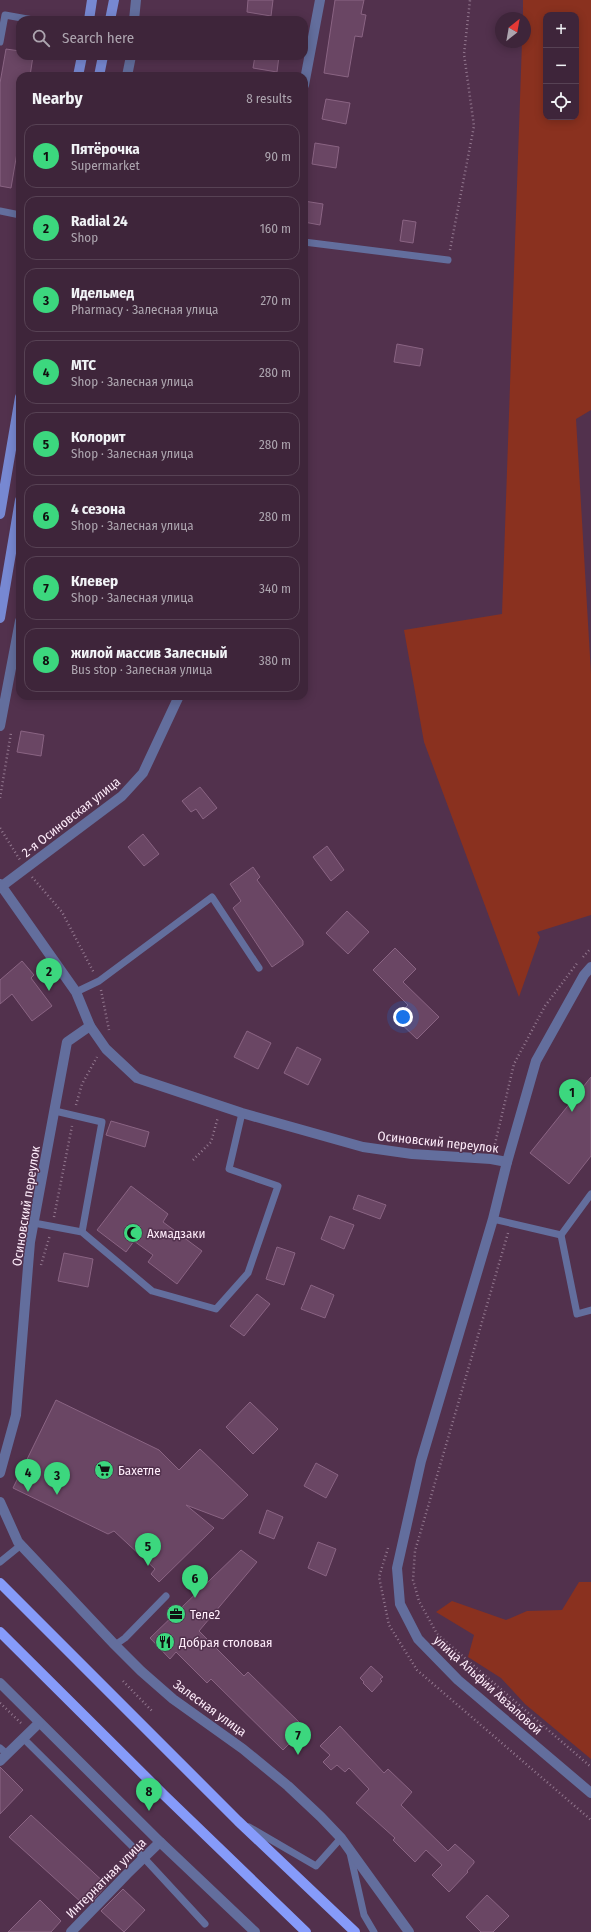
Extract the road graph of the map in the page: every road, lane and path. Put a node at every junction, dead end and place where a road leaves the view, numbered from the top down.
1 (92, 0) edge
2 (114, 0) edge
3 (136, 0) edge
4 (320, 0) edge
5 (470, 0) edge
6 (89, 16) edge
7 (111, 16) edge
8 (134, 16) edge
9 (16, 17) edge
10 (0, 42) edge
11 (81, 60) edge
12 (102, 60) edge
13 (130, 60) edge
14 (79, 72) edge
15 (100, 72) edge
16 (128, 72) edge
17 (306, 72) edge
18 (0, 211) edge
19 (16, 214) edge
20 (308, 242) edge
21 (448, 260) joint
22 (16, 420) edge
23 (0, 514) edge
24 (16, 524) edge
25 (0, 618) edge
26 (16, 642) edge
27 (177, 700) edge
28 (0, 726) edge
29 (11, 729) dead end
30 (0, 798) edge
31 (0, 828) edge
32 (26, 869) junction
33 (1, 885) edge
34 (259, 968) dead end
35 (591, 968) edge
36 (99, 981) junction
37 (76, 992) junction
38 (90, 1026) junction
39 (106, 1049) junction
40 (221, 1106) junction
41 (55, 1111) junction
42 (242, 1113) junction
43 (74, 1114) junction
44 (193, 1160) dead end
45 (506, 1162) junction
46 (591, 1194) edge
47 (493, 1219) junction
48 (34, 1223) junction
49 (511, 1223) junction
50 (52, 1227) junction
51 (82, 1232) junction
52 (561, 1235) junction
53 (40, 1272) dead end
54 (591, 1310) edge
55 (0, 1473) edge
56 (0, 1502) edge
57 (21, 1545) junction
58 (388, 1546) dead end
59 (0, 1562) edge
60 (0, 1583) edge
61 (166, 1596) dead end
62 (0, 1632) edge
63 (115, 1645) junction
64 (123, 1681) dead end
65 (0, 1683) edge
66 (0, 1703) edge
67 (153, 1712) dead end
68 (39, 1723) junction
69 (26, 1735) junction
70 (2, 1754) edge
71 (591, 1767) edge
72 (591, 1793) edge
73 (591, 1820) edge
74 (238, 1821) junction
75 (341, 1838) junction
76 (160, 1842) junction
77 (349, 1848) junction
78 (144, 1858) junction
79 (205, 1924) dead end
80 (71, 1932) edge
81 (255, 1932) edge
82 (306, 1932) edge
83 (355, 1932) edge
84 (374, 1932) edge
85 (410, 1932) edge

1 - 6 street
2 - 7 street
3 - 8 street
4 - 17 street
5 - 21 path
9 - 10 lane
11 - 14 street
12 - 15 street
13 - 16 street
18 - 19 lane
20 - 21 lane
22 - 23 street
24 - 25 street
26 - 28 street
27 - 32 street, 2-я Осиновская улица
29 - 30 path
31 - 32 path
32 - 33 street, 2-я Осиновская улица
32 - 36 path
33 - 37 street, Осиновский переулок
34 - 36 lane
35 - 45 street
36 - 37 lane
36 - 39 path
37 - 38 street, Осиновский переулок
38 - 39 street, Осиновский переулок
38 - 41 street, Осиновский переулок
39 - 40 street, Осиновский переулок
39 - 43 path
40 - 42 street, Осиновский переулок
40 - 44 path
41 - 43 lane
41 - 48 street, Осиновский переулок
42 - 45 street, Осиновский переулок
42 - 51 lane
43 - 50 path
43 - 51 lane
45 - 47 street, улица Альфии Авзаловой
46 - 52 lane
47 - 49 lane
47 - 72 street, улица Альфии Авзаловой
48 - 50 lane
48 - 55 street, Осиновский переулок
49 - 52 lane
49 - 71 path
50 - 51 lane
50 - 53 path
52 - 54 lane
56 - 57 street, Залесная улица
57 - 59 lane
57 - 63 street, Залесная улица
58 - 73 path
60 - 74 main road
61 - 63 lane
62 - 82 main road
63 - 75 street, Залесная улица
64 - 67 path
65 - 68 street
66 - 69 path
68 - 69 street
68 - 76 street
69 - 70 street
69 - 78 lane
74 - 75 lane
74 - 83 main road
75 - 77 street, Залесная улица
76 - 78 street, Интернатная улица
76 - 81 street
77 - 84 lane
77 - 85 street, Залесная улица
78 - 79 lane
78 - 80 street, Интернатная улица

